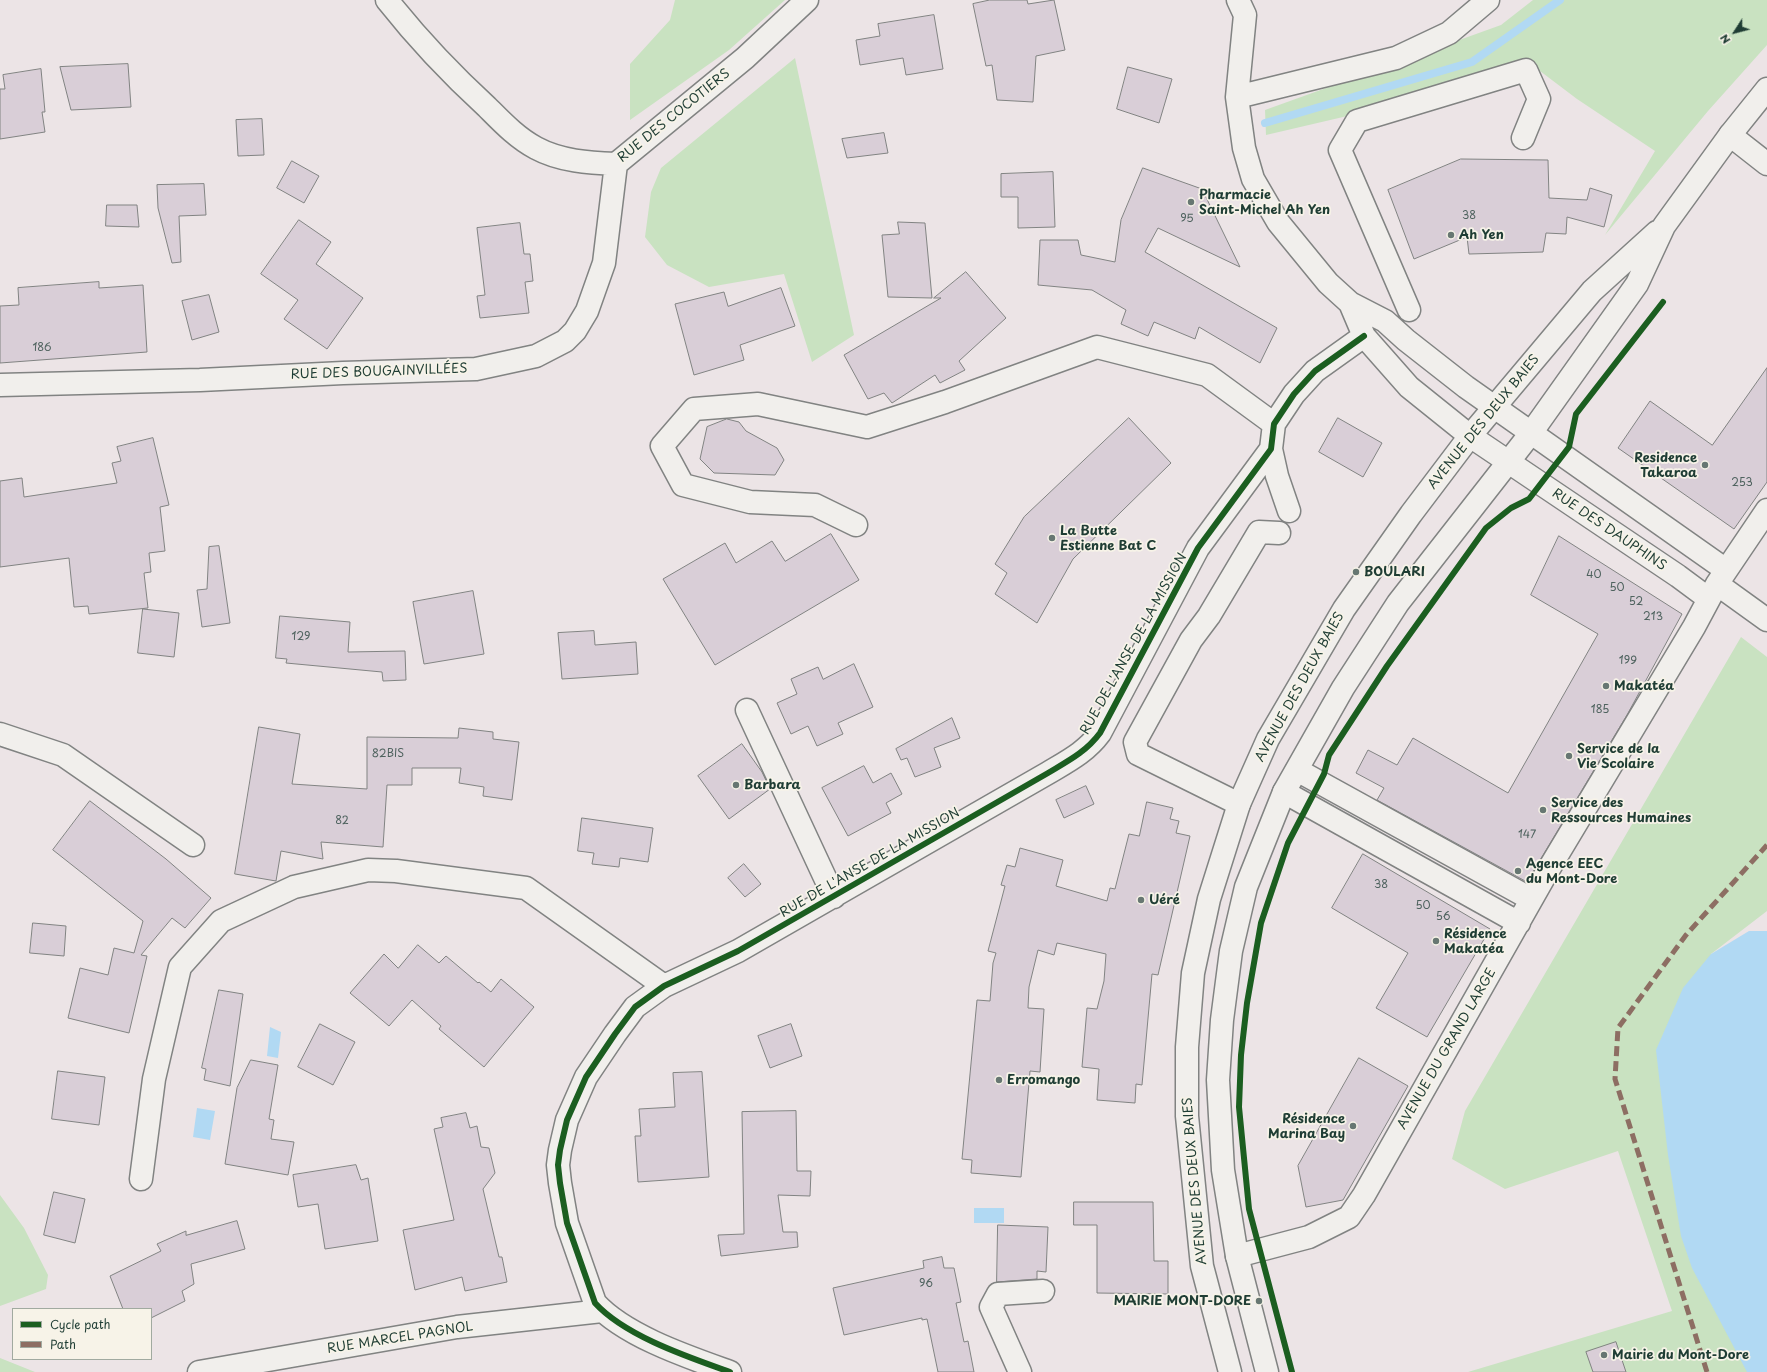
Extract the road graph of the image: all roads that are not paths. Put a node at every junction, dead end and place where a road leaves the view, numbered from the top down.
1 (387, 0) edge
2 (807, 0) edge
3 (1488, 0) edge
4 (1247, 5) edge
5 (1767, 89) edge
6 (1236, 97) junction
7 (1730, 135) junction
8 (1523, 138) dead end
9 (616, 164) junction
10 (1767, 164) edge
11 (1664, 226) junction
12 (1350, 304) junction
13 (1409, 310) dead end
14 (1364, 336) junction
15 (0, 385) edge
16 (1495, 407) junction
17 (1274, 424) junction
18 (1531, 433) junction
19 (1470, 436) junction
20 (1270, 449) junction
21 (1508, 462) junction
22 (1289, 511) dead end
23 (1765, 519) edge
24 (856, 525) dead end
25 (1278, 533) dead end
26 (1717, 584) junction
27 (1767, 620) edge
28 (748, 710) dead end
29 (0, 734) edge
30 (1297, 770) junction
31 (1284, 792) junction
32 (1239, 804) junction
33 (193, 845) dead end
34 (834, 897) junction
35 (1531, 899) junction
36 (1519, 923) junction
37 (664, 986) junction
38 (141, 1179) dead end
39 (1237, 1256) junction
40 (1043, 1291) dead end
41 (602, 1311) junction
42 (199, 1372) edge
43 (730, 1372) edge
44 (1020, 1372) edge
45 (1230, 1372) edge
46 (1266, 1372) edge

1 - 9 street, RUE DES COCOTIERS
2 - 9 street, RUE DES COCOTIERS
3 - 6 street
4 - 6 street
5 - 7 street, AVENUE DES DEUX BAIES
6 - 12 street
7 - 10 street
7 - 11 street, AVENUE DES DEUX BAIES
8 - 13 street
9 - 15 street, RUE DES BOUGAINVILLÉES
11 - 16 street, AVENUE DES DEUX BAIES
11 - 18 street, AVENUE DES DEUX BAIES
12 - 14 street
12 - 16 street
14 - 17 street, RUE DE L'ANSE DE LA MISSION
14 - 19 street
16 - 18 street
16 - 19 street, AVENUE DES DEUX BAIES
17 - 20 street, RUE DE L'ANSE DE LA MISSION
17 - 24 street
18 - 21 street, AVENUE DES DEUX BAIES
18 - 26 street
19 - 21 street
19 - 32 street, AVENUE DES DEUX BAIES
20 - 22 street
20 - 34 street, RUE DE L'ANSE DE LA MISSION
21 - 26 street, RUE DES DAUPHINS
21 - 30 street, AVENUE DES DEUX BAIES
23 - 26 street, AVENUE DU GRAND LARGE
25 - 32 street
26 - 27 street
26 - 35 street, AVENUE DU GRAND LARGE
28 - 34 street
29 - 33 street
30 - 31 street, AVENUE DES DEUX BAIES
30 - 35 street
31 - 36 street
31 - 39 street, AVENUE DES DEUX BAIES
32 - 45 street, AVENUE DES DEUX BAIES
34 - 37 street, RUE DE L'ANSE DE LA MISSION
35 - 36 street, AVENUE DU GRAND LARGE
36 - 39 street, AVENUE DU GRAND LARGE
37 - 38 street
37 - 41 street, RUE DE L'ANSE DE LA MISSION
39 - 46 street, AVENUE DES DEUX BAIES
40 - 44 street
41 - 42 street, RUE MARCEL PAGNOL
41 - 43 street, RUE DE L'ANSE DE LA MISSION

